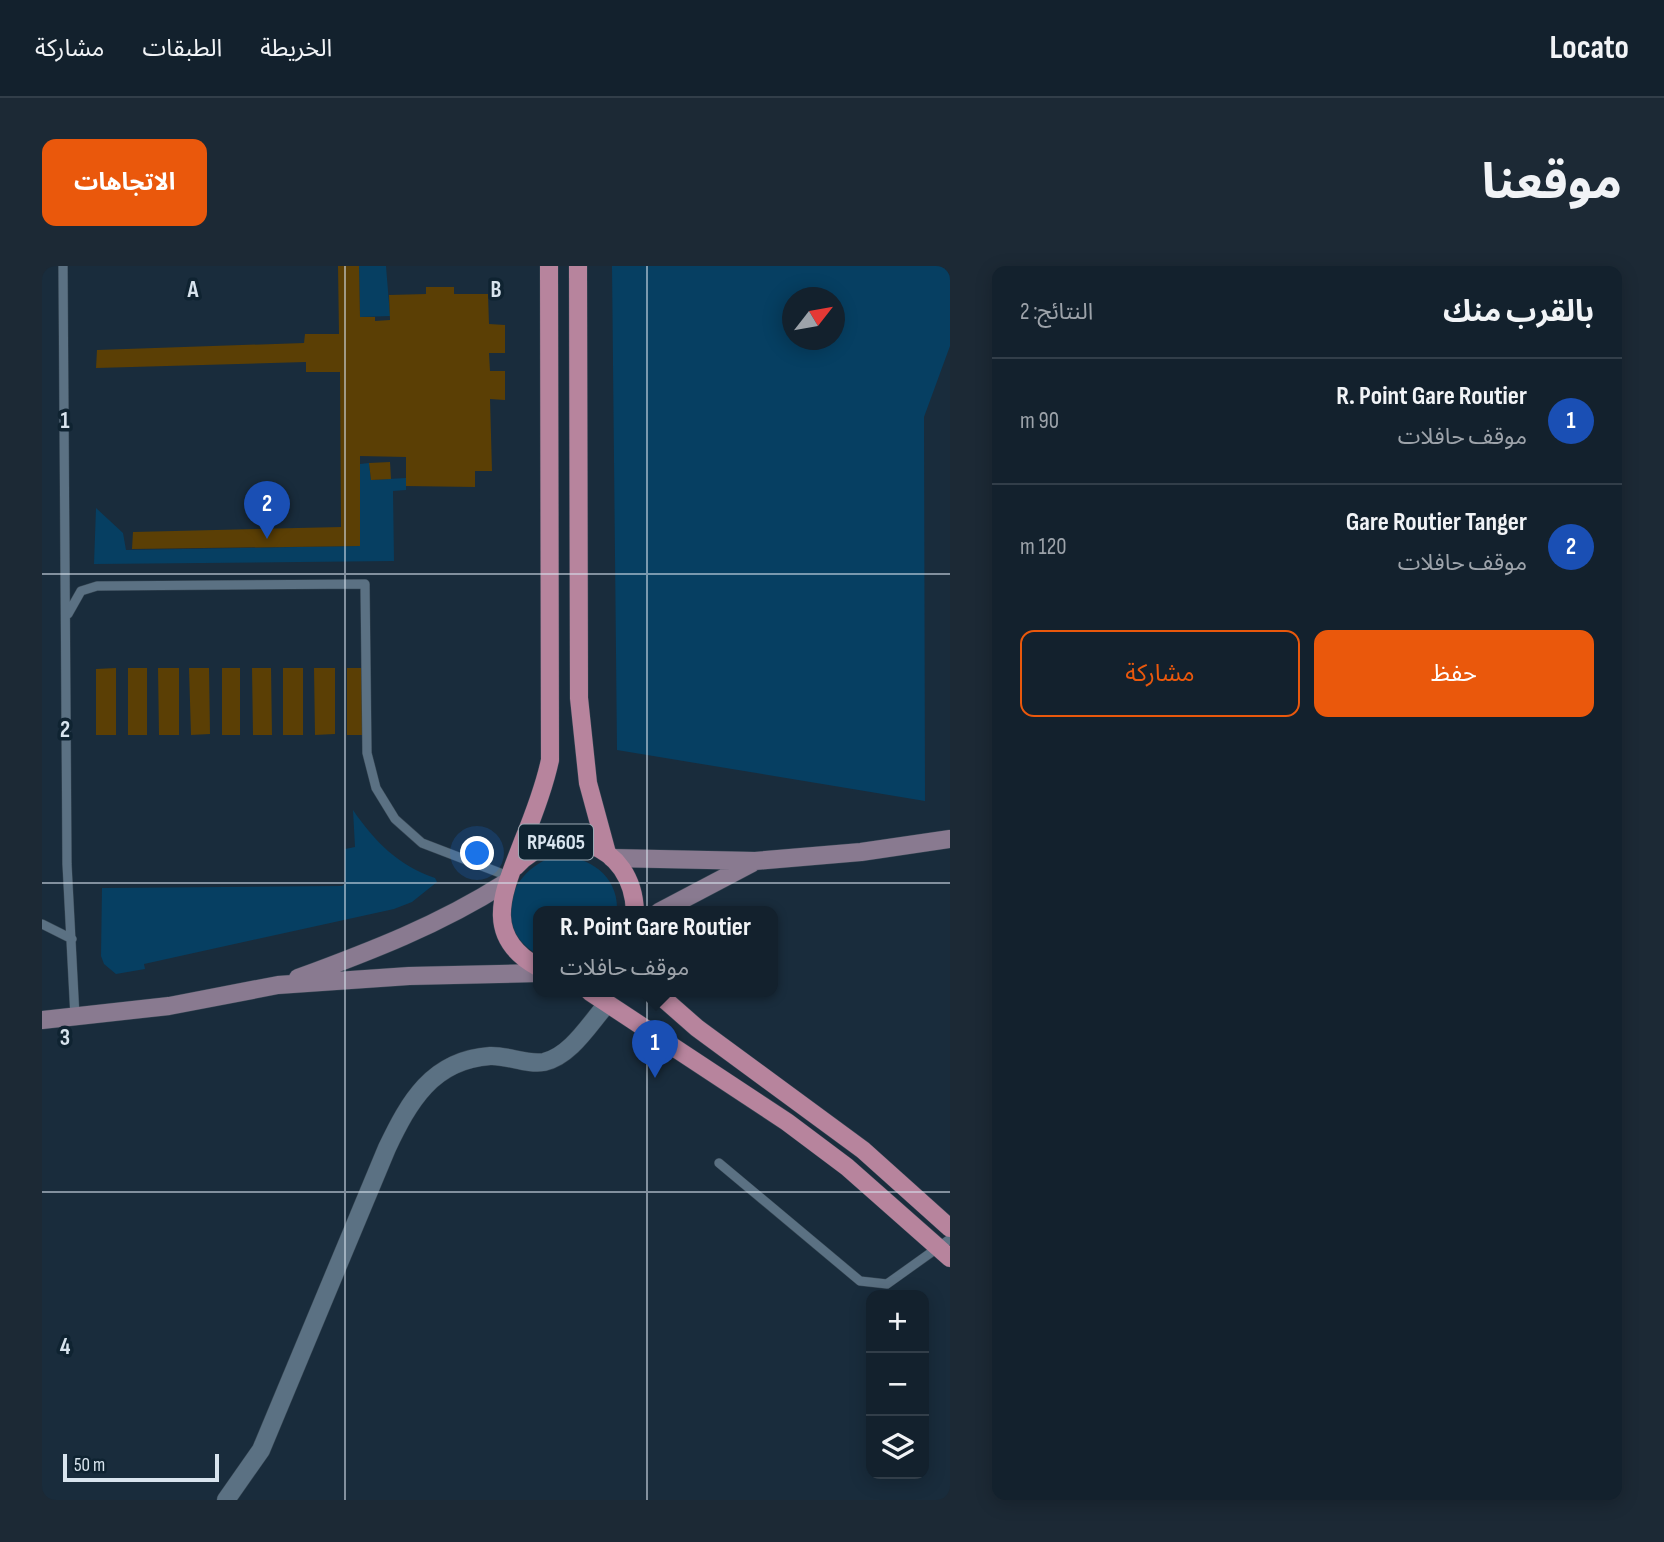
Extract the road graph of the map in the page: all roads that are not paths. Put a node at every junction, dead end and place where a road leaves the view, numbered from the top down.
1 (63, 266) edge
2 (549, 266) edge
3 (578, 266) edge
4 (65, 622) junction
5 (950, 839) edge
6 (610, 856) junction
7 (755, 861) junction
8 (508, 876) junction
9 (634, 906) edge
10 (670, 906) edge
11 (42, 924) edge
12 (72, 939) junction
13 (533, 964) edge
14 (533, 973) edge
15 (278, 985) junction
16 (597, 997) edge
17 (662, 997) edge
18 (607, 1004) junction
19 (75, 1017) junction
20 (42, 1020) edge
21 (719, 1163) dead end
22 (950, 1227) edge
23 (947, 1248) edge
24 (226, 1500) edge

1 - 4 lane
2 - 8 main road
3 - 6 main road
4 - 8 lane
4 - 12 lane
5 - 7 street, RP4605
6 - 7 street, RP4605
6 - 8 main road, RP4605
6 - 9 main road, RP4605
7 - 10 street, RP4605
8 - 13 main road, RP4605
8 - 15 street, RP4605
11 - 12 lane
12 - 19 lane
14 - 15 street, RP4605
15 - 19 street, RP4605
16 - 18 main road
17 - 22 main road
18 - 23 main road
18 - 24 street
19 - 20 street, RP4605
21 - 23 lane

